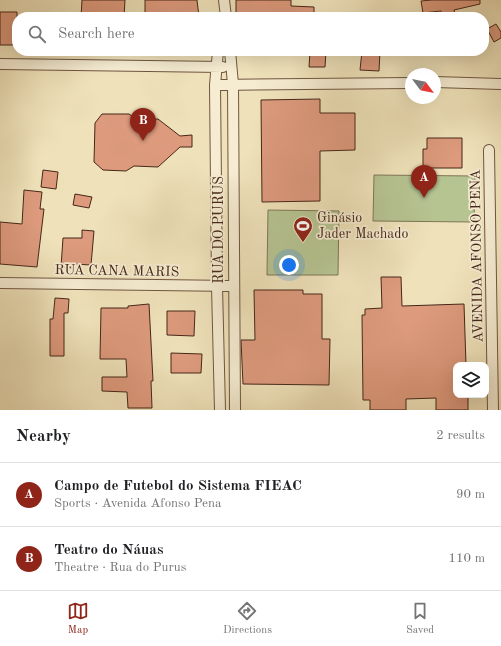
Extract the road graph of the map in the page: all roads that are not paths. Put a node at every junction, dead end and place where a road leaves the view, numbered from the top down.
1 (223, 0) edge
2 (222, 12) edge
3 (225, 12) edge
4 (218, 56) edge
5 (230, 56) edge
6 (0, 64) edge
7 (217, 67) junction
8 (231, 67) junction
9 (441, 82) edge
10 (405, 83) edge
11 (233, 84) junction
12 (501, 84) edge
13 (215, 85) junction
14 (489, 150) dead end
15 (0, 283) edge
16 (217, 286) junction
17 (234, 286) junction
18 (496, 291) edge
19 (220, 410) edge
20 (234, 410) edge
21 (493, 410) edge

1 - 2 street
1 - 3 street
4 - 7 street, RUA DO PURUS
5 - 8 street, RUA DO PURUS
6 - 7 street
7 - 8 street
7 - 13 street, RUA DO PURUS
8 - 11 street, RUA DO PURUS
9 - 12 street
10 - 11 street
11 - 13 street
11 - 17 street, RUA DO PURUS
13 - 16 street, RUA DO PURUS
14 - 18 street, AVENIDA AFONSO PENA
15 - 16 street, RUA CANA MARIS
16 - 17 street, RUA CANA MARIS
16 - 19 street, RUA DO PURUS
17 - 20 street, RUA DO PURUS
18 - 21 street, AVENIDA AFONSO PENA

